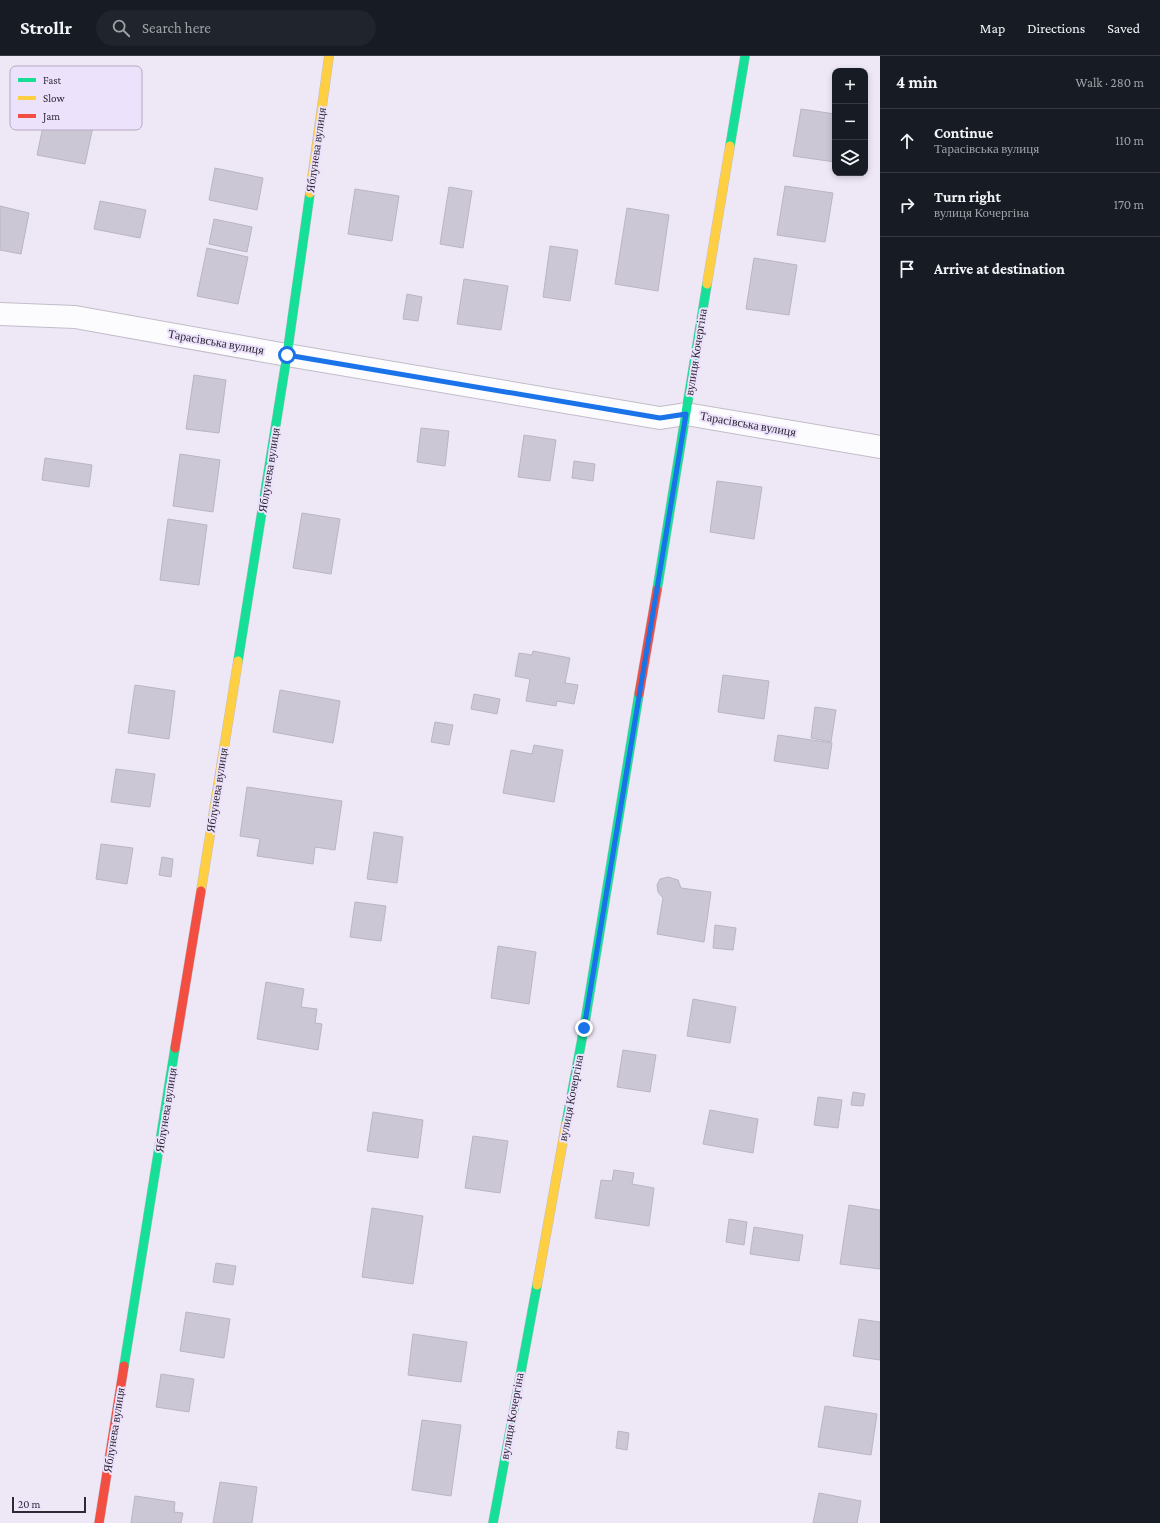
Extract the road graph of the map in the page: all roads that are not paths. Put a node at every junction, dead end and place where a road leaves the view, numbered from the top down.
1 (329, 56) edge
2 (745, 56) edge
3 (0, 314) edge
4 (287, 355) junction
5 (686, 414) junction
6 (880, 447) edge
7 (99, 1523) edge
8 (493, 1523) edge

1 - 4 street, Яблунева вулиця
2 - 5 street, вулиця Кочергіна
3 - 4 street, Тарасівська вулиця
4 - 5 street, Тарасівська вулиця
4 - 7 street, Яблунева вулиця
5 - 6 street, Тарасівська вулиця
5 - 8 street, вулиця Кочергіна

